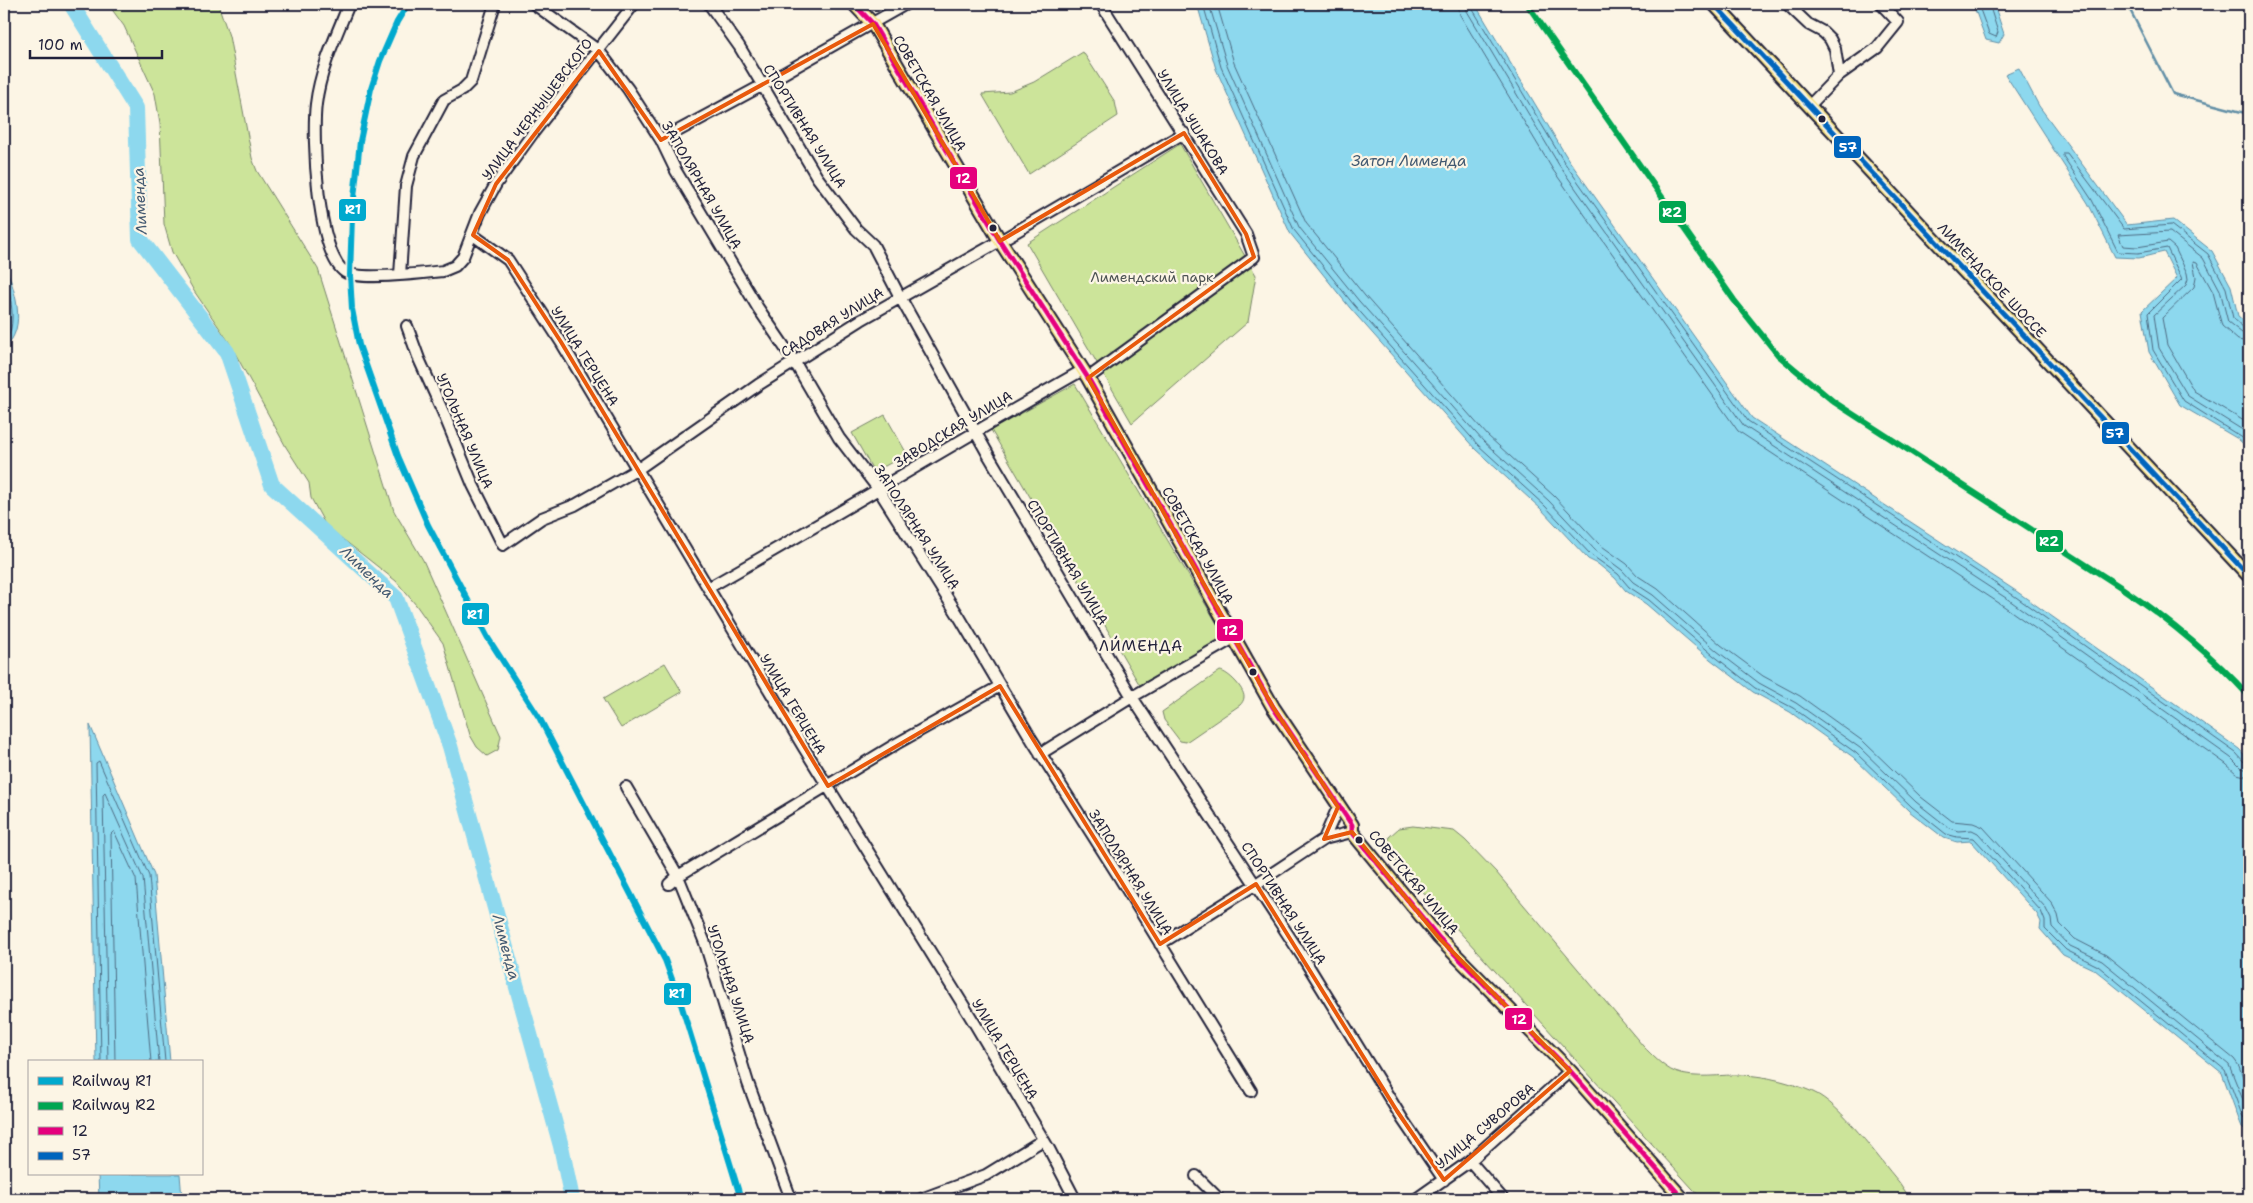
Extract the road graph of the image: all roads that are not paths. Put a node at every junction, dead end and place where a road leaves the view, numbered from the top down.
1 (349, 4) edge
2 (495, 4) edge
3 (534, 4) edge
4 (634, 4) edge
5 (709, 4) edge
6 (854, 4) edge
7 (906, 4) edge
8 (1101, 4) edge
9 (1714, 4) edge
10 (1787, 4) edge
11 (1881, 4) edge
12 (873, 24) junction
13 (599, 51) junction
14 (1839, 75) junction
15 (763, 85) junction
16 (1809, 106) junction
17 (1184, 133) junction
18 (661, 140) junction
19 (473, 235) junction
20 (1000, 242) junction
21 (1254, 257) joint
22 (400, 275) junction
23 (900, 297) junction
24 (407, 326) dead end
25 (794, 361) junction
26 (1085, 374) junction
27 (976, 431) junction
28 (638, 469) junction
29 (879, 490) junction
30 (502, 545) joint
31 (2249, 576) edge
32 (708, 588) junction
33 (1234, 638) junction
34 (1000, 686) junction
35 (1132, 697) junction
36 (1040, 754) junction
37 (828, 786) junction
38 (626, 787) dead end
39 (1338, 807) junction
40 (1352, 832) junction
41 (1324, 839) junction
42 (678, 876) junction
43 (669, 884) dead end
44 (1256, 884) junction
45 (1160, 944) junction
46 (1570, 1071) junction
47 (1251, 1091) dead end
48 (1043, 1140) junction
49 (1470, 1161) junction
50 (1196, 1176) dead end
51 (1444, 1180) junction
52 (791, 1199) edge
53 (921, 1199) edge
54 (1075, 1199) edge
55 (1219, 1199) edge
56 (1416, 1199) edge
57 (1503, 1199) edge
58 (1682, 1199) edge

1 - 22 street, УЛИЦА ЧЕРНЫШЕВСКОГО
2 - 22 street
3 - 13 street, ЗАПОЛЯРНАЯ УЛИЦА
4 - 13 street, УЛИЦА ЧЕРНЫШЕВСКОГО
5 - 15 street, СПОРТИВНАЯ УЛИЦА
6 - 12 main road, СОВЕТСКАЯ УЛИЦА
7 - 12 street
8 - 17 street, УЛИЦА УШАКОВА
9 - 16 main road, ЛИМЕНДСКОЕ ШОССЕ
10 - 14 street
11 - 14 street
12 - 15 street
12 - 20 main road, СОВЕТСКАЯ УЛИЦА
13 - 18 street, ЗАПОЛЯРНАЯ УЛИЦА
13 - 19 street, УЛИЦА ЧЕРНЫШЕВСКОГО
14 - 16 street
15 - 18 street
15 - 23 street, СПОРТИВНАЯ УЛИЦА
16 - 31 main road, ЛИМЕНДСКОЕ ШОССЕ
17 - 20 street, САДОВАЯ УЛИЦА
17 - 21 street, УЛИЦА УШАКОВА
18 - 25 street, ЗАПОЛЯРНАЯ УЛИЦА
19 - 22 street, УЛИЦА ЧЕРНЫШЕВСКОГО
19 - 28 street, УЛИЦА ГЕРЦЕНА
20 - 23 street, САДОВАЯ УЛИЦА
20 - 26 main road, СОВЕТСКАЯ УЛИЦА
21 - 26 street, ЗАВОДСКАЯ УЛИЦА
23 - 25 street, САДОВАЯ УЛИЦА
23 - 27 street, СПОРТИВНАЯ УЛИЦА
24 - 30 street, УГОЛЬНАЯ УЛИЦА
25 - 28 street, САДОВАЯ УЛИЦА
25 - 29 street, ЗАПОЛЯРНАЯ УЛИЦА
26 - 27 street, ЗАВОДСКАЯ УЛИЦА
26 - 33 main road, СОВЕТСКАЯ УЛИЦА
27 - 29 street, ЗАВОДСКАЯ УЛИЦА
27 - 35 street, СПОРТИВНАЯ УЛИЦА
28 - 30 street, САДОВАЯ УЛИЦА
28 - 32 street, УЛИЦА ГЕРЦЕНА
29 - 32 street, ЗАВОДСКАЯ УЛИЦА
29 - 34 street, ЗАПОЛЯРНАЯ УЛИЦА
32 - 37 street, УЛИЦА ГЕРЦЕНА
33 - 35 street
33 - 39 main road, СОВЕТСКАЯ УЛИЦА
34 - 36 street, ЗАПОЛЯРНАЯ УЛИЦА
34 - 37 street
35 - 36 street
35 - 44 street, СПОРТИВНАЯ УЛИЦА
36 - 45 street, ЗАПОЛЯРНАЯ УЛИЦА
37 - 42 street
37 - 48 street, УЛИЦА ГЕРЦЕНА
38 - 42 street, УГОЛЬНАЯ УЛИЦА
39 - 40 main road, СОВЕТСКАЯ УЛИЦА
39 - 41 street
40 - 41 street
40 - 46 main road, СОВЕТСКАЯ УЛИЦА
41 - 44 street
42 - 43 street
42 - 52 street, УГОЛЬНАЯ УЛИЦА
44 - 45 street
44 - 51 street, СПОРТИВНАЯ УЛИЦА
45 - 47 street, ЗАПОЛЯРНАЯ УЛИЦА
46 - 49 street, УЛИЦА СУВОРОВА
46 - 58 main road, СОВЕТСКАЯ УЛИЦА
48 - 53 street
48 - 54 street, УЛИЦА ГЕРЦЕНА
49 - 51 street, УЛИЦА СУВОРОВА
49 - 57 street
50 - 55 street
51 - 56 street, УЛИЦА СУВОРОВА

